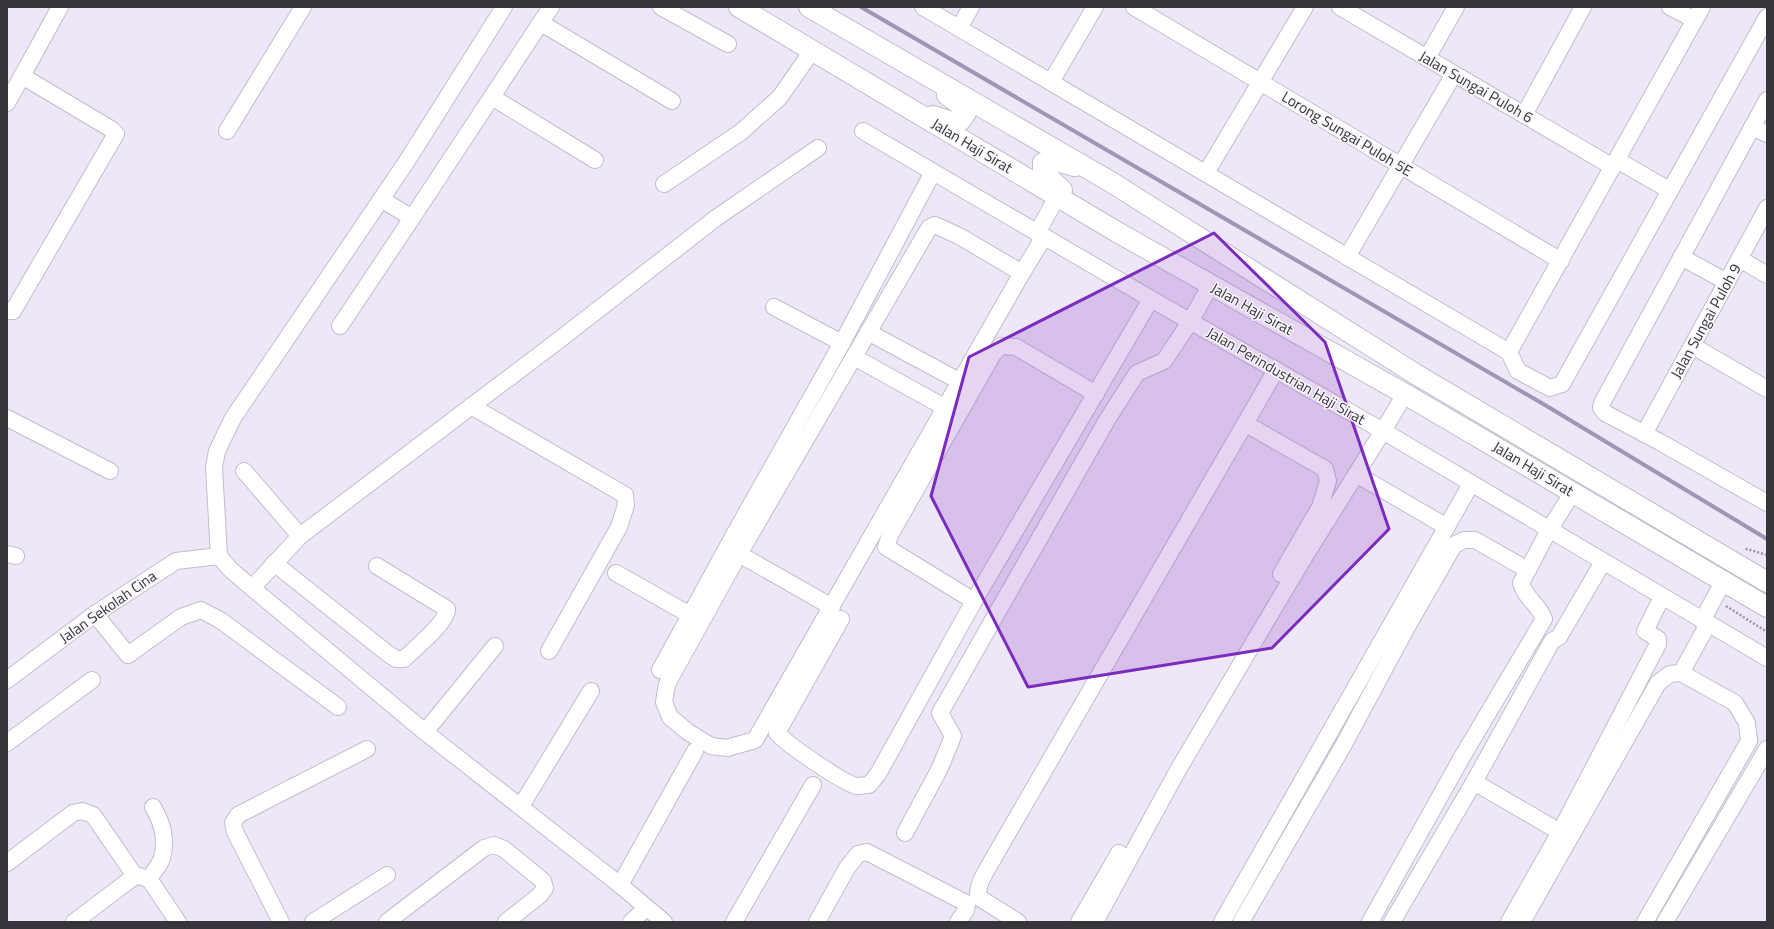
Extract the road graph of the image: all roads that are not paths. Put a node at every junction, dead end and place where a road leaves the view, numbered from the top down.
1 (60, 7) edge
2 (303, 7) edge
3 (504, 7) edge
4 (552, 7) edge
5 (661, 7) edge
6 (739, 7) edge
7 (809, 7) edge
8 (923, 7) edge
9 (971, 7) edge
10 (1095, 7) edge
11 (1134, 7) edge
12 (1305, 7) edge
13 (1340, 7) edge
14 (1456, 7) edge
15 (1583, 7) edge
16 (1670, 7) edge
17 (1698, 13) edge
18 (1767, 17) edge
19 (541, 23) junction
20 (959, 28) junction
21 (728, 44) dead end
22 (812, 51) junction
23 (1428, 58) junction
24 (900, 59) junction
25 (1454, 74) junction
26 (22, 76) junction
27 (1051, 82) junction
28 (1260, 82) junction
29 (885, 94) junction
30 (492, 97) junction
31 (1767, 100) edge
32 (672, 101) dead end
33 (7, 103) edge
34 (1524, 115) junction
35 (1752, 127) junction
36 (227, 131) dead end
37 (863, 131) dead end
38 (1767, 134) edge
39 (818, 148) dead end
40 (596, 160) dead end
41 (1615, 164) junction
42 (1400, 165) junction
43 (933, 172) junction
44 (1206, 174) junction
45 (1111, 182) junction
46 (664, 184) dead end
47 (1669, 190) junction
48 (1057, 196) junction
49 (382, 199) junction
50 (1767, 208) edge
51 (412, 218) junction
52 (1117, 232) junction
53 (1041, 235) junction
54 (1347, 257) junction
55 (1681, 257) junction
56 (1740, 259) junction
57 (1561, 261) junction
58 (1022, 273) junction
59 (1767, 275) edge
60 (1727, 282) junction
61 (1210, 286) junction
62 (1151, 299) junction
63 (774, 307) dead end
64 (7, 311) edge
65 (1190, 322) junction
66 (340, 326) dead end
67 (868, 332) junction
68 (842, 343) junction
69 (1692, 346) junction
70 (1509, 352) junction
71 (854, 357) junction
72 (1276, 370) junction
73 (959, 381) junction
74 (1767, 389) edge
75 (1096, 394) junction
76 (1405, 394) junction
77 (471, 406) junction
78 (944, 407) junction
79 (7, 418) edge
80 (1246, 424) junction
81 (1383, 431) junction
82 (1644, 434) junction
83 (110, 471) dead end
84 (244, 471) dead end
85 (1356, 474) junction
86 (1471, 484) junction
87 (1572, 492) junction
88 (1767, 503) edge
89 (1447, 527) junction
90 (1549, 530) junction
91 (300, 536) junction
92 (739, 554) junction
93 (219, 556) junction
94 (1603, 562) junction
95 (274, 563) junction
96 (377, 566) dead end
97 (1528, 570) junction
98 (616, 574) dead end
99 (1723, 582) junction
100 (1767, 582) edge
101 (252, 588) junction
102 (1662, 597) junction
103 (974, 601) junction
104 (1767, 607) edge
105 (837, 613) junction
106 (94, 614) junction
107 (690, 615) junction
108 (1705, 622) junction
109 (495, 646) dead end
110 (549, 651) dead end
111 (1767, 658) edge
112 (660, 670) dead end
113 (1681, 673) junction
114 (7, 680) edge
115 (92, 680) dead end
116 (591, 691) dead end
117 (338, 707) dead end
118 (425, 732) junction
119 (7, 743) edge
120 (1767, 749) edge
121 (367, 750) dead end
122 (695, 750) dead end
123 (1474, 782) junction
124 (813, 785) dead end
125 (521, 806) junction
126 (153, 807) dead end
127 (1560, 832) junction
128 (905, 833) dead end
129 (7, 863) edge
130 (387, 875) dead end
131 (142, 877) junction
132 (620, 885) junction
133 (646, 908) junction
134 (74, 922) edge
135 (178, 922) edge
136 (282, 922) edge
137 (312, 922) edge
138 (387, 922) edge
139 (506, 922) edge
140 (631, 922) edge
141 (664, 922) edge
142 (734, 922) edge
143 (817, 922) edge
144 (958, 922) edge
145 (966, 922) edge
146 (999, 922) edge
147 (1018, 922) edge
148 (1079, 922) edge
149 (1095, 922) edge
150 (1222, 922) edge
151 (1241, 922) edge
152 (1370, 922) edge
153 (1392, 922) edge
154 (1509, 922) edge
155 (1522, 922) edge
156 (1645, 922) edge
157 (1665, 922) edge

1 - 26 street
2 - 36 street
3 - 49 street
4 - 19 street
5 - 21 street
6 - 22 main road, Jalan Haji Sirat
7 - 24 main road, Jalan Haji Sirat
8 - 20 street
9 - 20 street
10 - 27 street
11 - 28 street, Lorong Sungai Puloh 5E
12 - 28 street
13 - 23 street, Jalan Sungai Puloh 6
14 - 23 street
15 - 34 street
16 - 17 street
17 - 41 street
18 - 47 street
19 - 30 street
19 - 32 street
20 - 27 street
22 - 29 main road, Jalan Haji Sirat
22 - 46 street
23 - 25 street, Jalan Sungai Puloh 6
24 - 29 main road
24 - 45 main road, Jalan Haji Sirat
25 - 34 street, Jalan Sungai Puloh 6
25 - 42 street
26 - 33 street
26 - 64 street
27 - 44 street
28 - 42 street, Lorong Sungai Puloh 5E
28 - 44 street
29 - 48 main road, Jalan Haji Sirat
30 - 40 street
30 - 51 street
31 - 35 street
34 - 41 street, Jalan Sungai Puloh 6
35 - 38 street
35 - 55 street
37 - 43 street, Jalan Perindustrian Haji Sirat
39 - 77 street
41 - 47 street, Jalan Sungai Puloh 6
41 - 57 street
42 - 54 street
42 - 57 street, Lorong Sungai Puloh 5E
43 - 53 street, Jalan Perindustrian Haji Sirat
43 - 68 street
44 - 54 street
45 - 52 main road
45 - 100 main road, Jalan Haji Sirat
47 - 70 street
48 - 52 main road, Jalan Haji Sirat
48 - 53 street
49 - 51 street
49 - 93 street
50 - 56 street, Jalan Sungai Puloh 9
51 - 66 street
52 - 61 main road, Jalan Haji Sirat
53 - 58 street
53 - 62 street, Jalan Perindustrian Haji Sirat
54 - 70 street
55 - 60 street
55 - 82 street
56 - 59 street
56 - 60 street, Jalan Sungai Puloh 9
57 - 70 street
58 - 67 street
58 - 73 street
60 - 69 street, Jalan Sungai Puloh 9
61 - 65 street, Jalan Perindustrian Haji Sirat
61 - 76 main road, Jalan Haji Sirat
62 - 65 street, Jalan Perindustrian Haji Sirat
62 - 75 street
63 - 68 street
65 - 72 street, Jalan Perindustrian Haji Sirat
65 - 128 street
67 - 71 street
67 - 73 street
68 - 107 street
69 - 74 street
69 - 82 street, Jalan Sungai Puloh 9
71 - 78 street
71 - 92 street
72 - 80 street
72 - 81 street, Jalan Perindustrian Haji Sirat
73 - 78 street
75 - 103 street
75 - 103 street
76 - 81 street, Jalan Perindustrian Haji Sirat
76 - 87 main road, Jalan Haji Sirat
77 - 91 street
77 - 110 street
78 - 105 street
79 - 83 street
80 - 147 street
80 - 148 street
81 - 85 street
81 - 86 street, Jalan Perindustrian Haji Sirat
82 - 88 street
84 - 91 street
85 - 89 street
85 - 149 street
86 - 89 street
86 - 90 street, Jalan Perindustrian Haji Sirat
87 - 90 street
87 - 99 main road, Jalan Haji Sirat
89 - 150 street
90 - 94 street, Jalan Perindustrian Haji Sirat
90 - 97 street
91 - 95 street
92 - 105 street
92 - 105 street
93 - 101 street
93 - 106 street, Jalan Sekolah Cina
94 - 102 street, Jalan Perindustrian Haji Sirat
94 - 123 street
95 - 96 street
95 - 101 street
97 - 151 street
97 - 152 street
98 - 107 street
99 - 104 main road, Jalan Haji Sirat
99 - 108 street
101 - 118 street
102 - 108 street, Jalan Perindustrian Haji Sirat
102 - 127 street
103 - 105 street
106 - 114 street, Jalan Sekolah Cina
106 - 117 street
107 - 112 street
108 - 111 street, Jalan Perindustrian Haji Sirat
108 - 113 street
109 - 118 street
113 - 155 street
113 - 156 street
115 - 119 street
116 - 125 street
118 - 125 street
120 - 157 street
121 - 136 street
122 - 132 street
123 - 127 street
123 - 153 street
124 - 142 street
125 - 132 street
126 - 131 street
127 - 154 street
129 - 131 street
130 - 137 street
131 - 134 street
131 - 135 street
132 - 133 street
133 - 140 street
133 - 141 street
138 - 139 street
143 - 144 street
145 - 146 street

